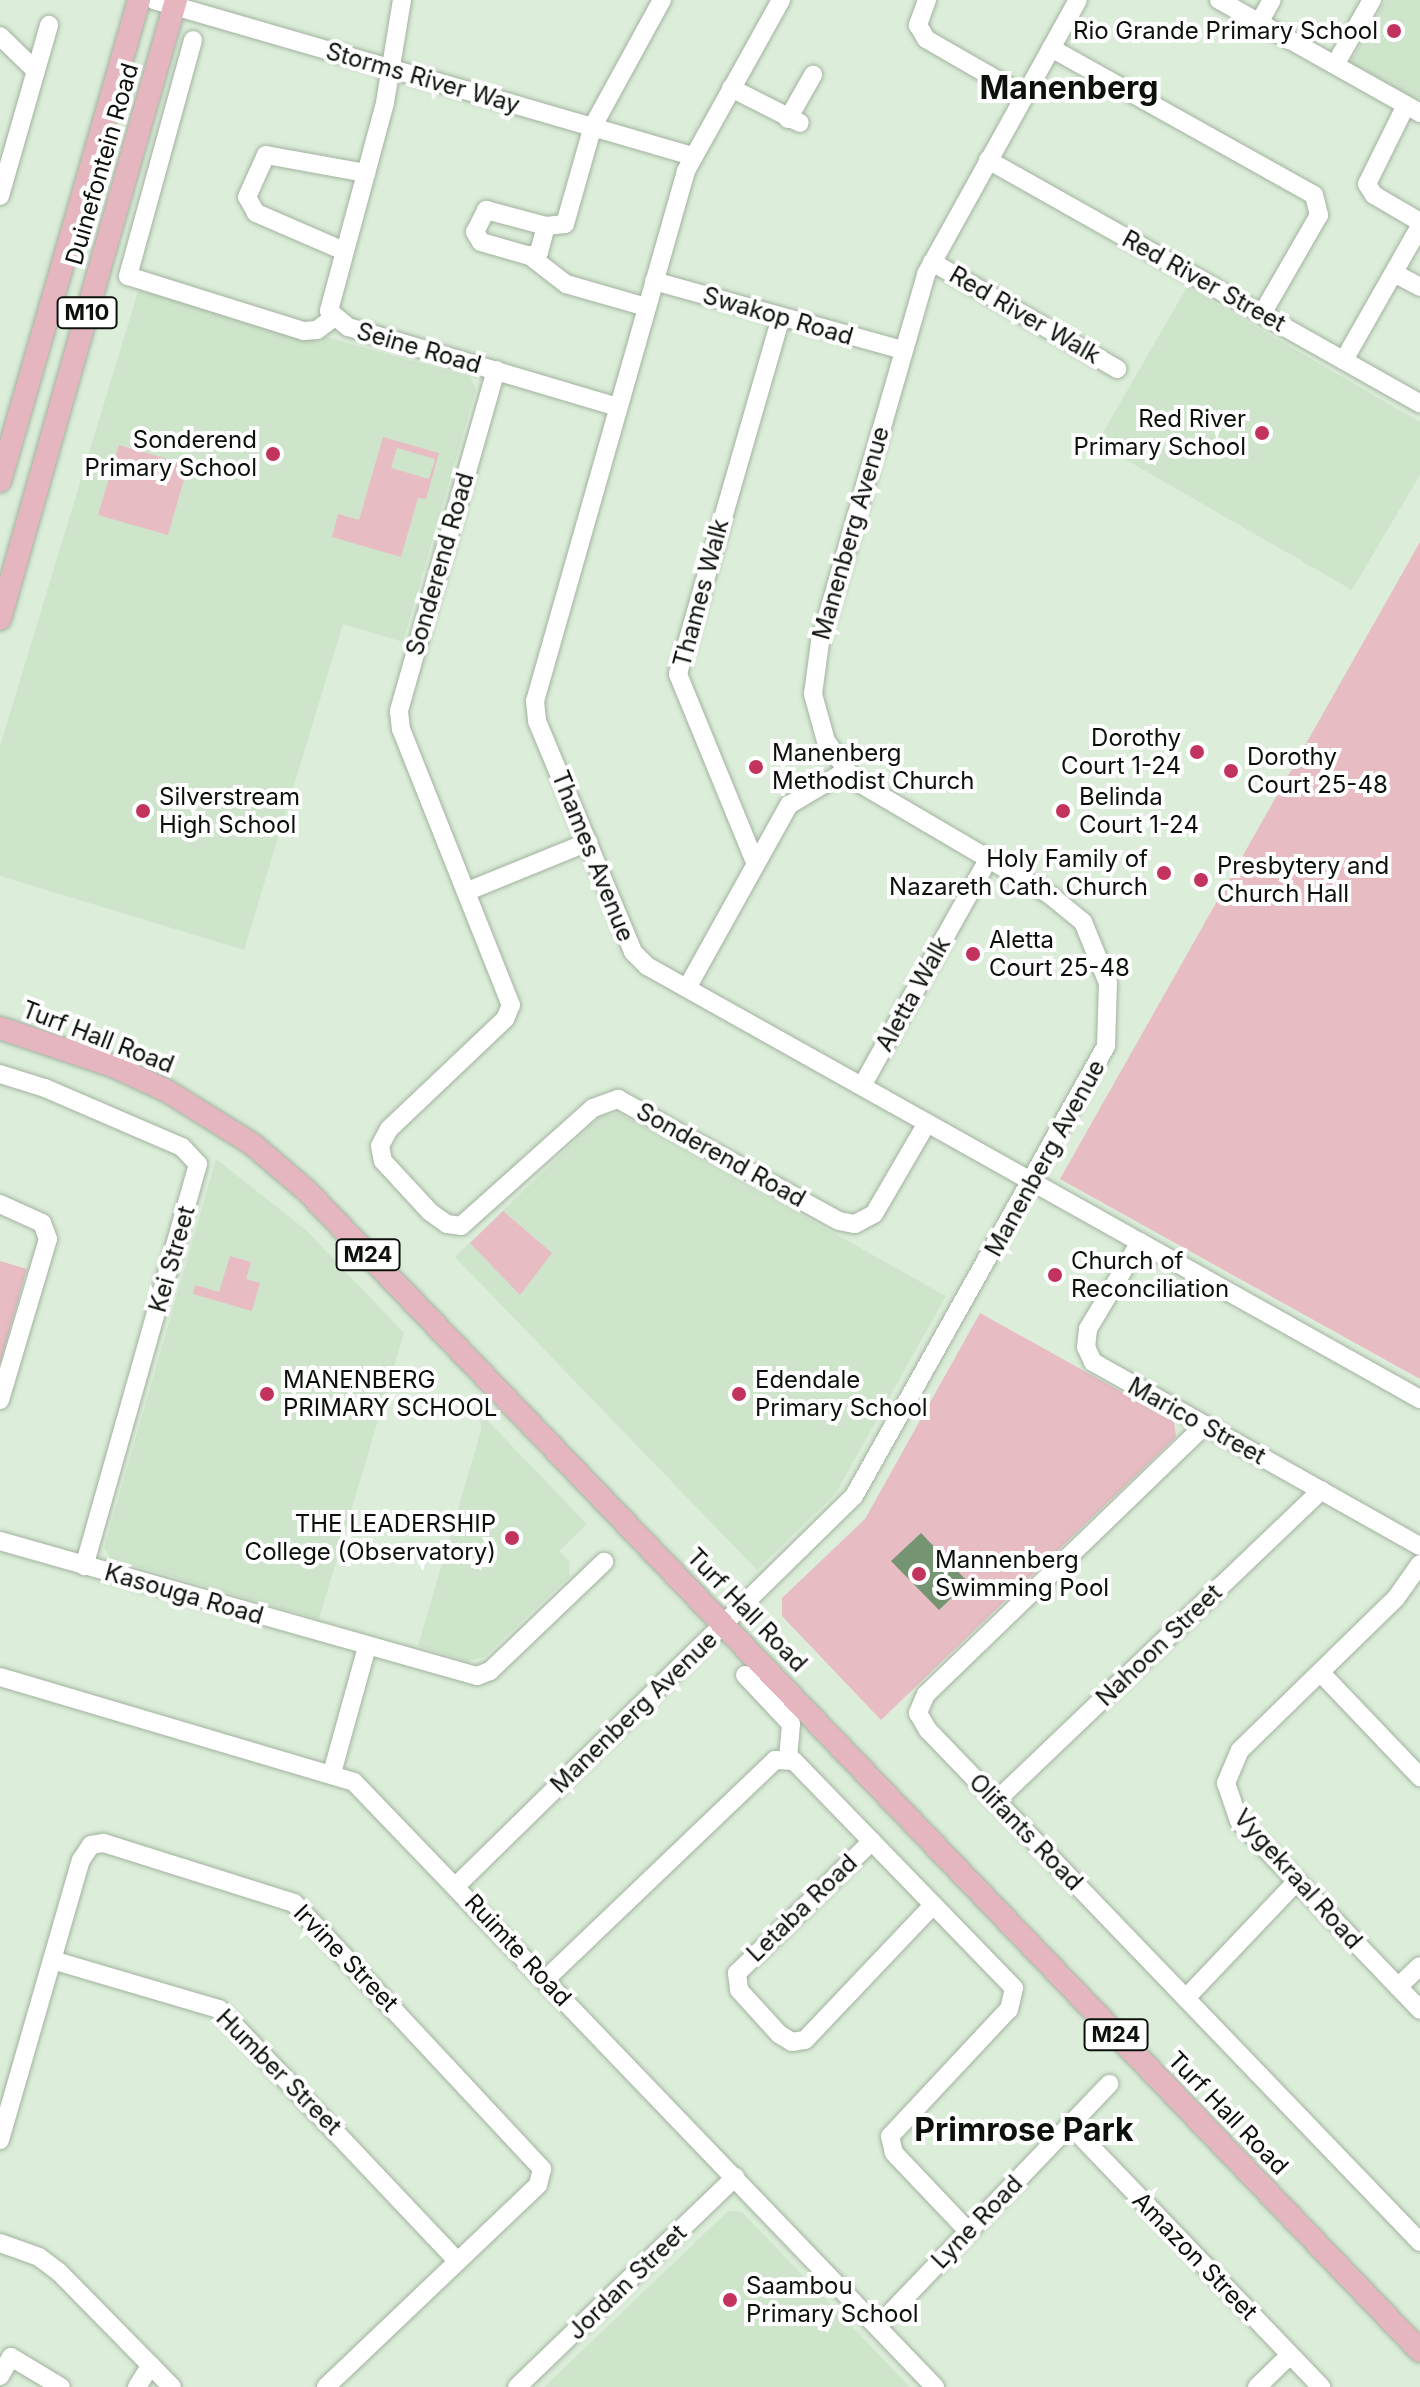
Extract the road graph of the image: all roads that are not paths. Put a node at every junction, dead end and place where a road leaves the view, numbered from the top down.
1 (139, 0) edge
2 (402, 0) edge
3 (662, 0) edge
4 (781, 0) edge
5 (927, 0) edge
6 (1078, 0) edge
7 (1219, 0) edge
8 (1272, 0) edge
9 (1372, 0) edge
10 (168, 2) edge
11 (1259, 23) junction
12 (49, 25) dead end
13 (0, 36) edge
14 (193, 40) dead end
15 (1051, 48) junction
16 (1335, 65) junction
17 (35, 70) junction
18 (392, 70) junction
19 (813, 75) dead end
20 (731, 88) junction
21 (1025, 96) junction
22 (1413, 109) edge
23 (593, 126) junction
24 (692, 156) junction
25 (988, 160) junction
26 (366, 173) junction
27 (0, 196) edge
28 (1420, 224) edge
29 (546, 226) junction
30 (344, 251) junction
31 (530, 256) junction
32 (932, 262) junction
33 (1394, 273) junction
34 (654, 281) junction
35 (1420, 287) edge
36 (646, 307) junction
37 (1262, 314) junction
38 (781, 317) junction
39 (333, 318) junction
40 (903, 350) junction
41 (1344, 360) junction
42 (1117, 369) dead end
43 (496, 370) junction
44 (1419, 398) edge
45 (615, 406) junction
46 (0, 481) edge
47 (0, 619) edge
48 (846, 771) junction
49 (588, 842) junction
50 (988, 860) junction
51 (755, 862) junction
52 (468, 891) junction
53 (687, 988) junction
54 (0, 1028) edge
55 (0, 1074) edge
56 (862, 1086) junction
57 (927, 1123) junction
58 (1032, 1181) junction
59 (0, 1204) edge
60 (1140, 1242) junction
61 (1420, 1399) edge
62 (0, 1400) edge
63 (1205, 1425) junction
64 (1321, 1490) junction
65 (0, 1541) edge
66 (1420, 1546) edge
67 (604, 1562) dead end
68 (1420, 1564) edge
69 (84, 1566) junction
70 (724, 1625) junction
71 (367, 1647) junction
72 (1321, 1673) junction
73 (745, 1675) dead end
74 (1, 1682) edge
75 (788, 1758) junction
76 (332, 1773) junction
77 (1420, 1777) edge
78 (996, 1801) junction
79 (872, 1841) junction
80 (1297, 1881) junction
81 (457, 1885) junction
82 (933, 1905) junction
83 (52, 1960) junction
84 (1420, 1966) edge
85 (546, 1979) junction
86 (1398, 1987) junction
87 (1186, 1998) junction
88 (1420, 2010) edge
89 (1109, 2084) dead end
90 (1070, 2125) junction
91 (0, 2140) edge
92 (735, 2177) junction
93 (968, 2231) junction
94 (1420, 2242) edge
95 (0, 2243) edge
96 (457, 2261) junction
97 (878, 2326) junction
98 (1420, 2349) edge
99 (1290, 2355) junction
100 (151, 2365) junction
101 (0, 2376) edge
102 (61, 2387) edge
103 (137, 2387) edge
104 (172, 2387) edge
105 (326, 2387) edge
106 (517, 2387) edge
107 (935, 2387) edge
108 (1257, 2387) edge
109 (1321, 2387) edge

1 - 46 main road, Duinefontein Road / M10
2 - 18 street, Seine Road
3 - 23 street
4 - 20 street, Thames Avenue
5 - 21 street
6 - 15 street, Manenberg Avenue
7 - 11 street
8 - 11 street
9 - 16 street
10 - 18 street, Storms River Way
10 - 47 main road, Duinefontein Road / M10
11 - 16 street
12 - 17 street
13 - 17 street
14 - 39 street
15 - 21 street, Manenberg Avenue
15 - 37 street
16 - 22 street
17 - 27 street
18 - 23 street, Storms River Way
18 - 26 street, Seine Road
19 - 20 street
20 - 24 street, Thames Avenue
21 - 25 street, Manenberg Avenue
22 - 28 street
23 - 24 street, Storms River Way
23 - 29 street
24 - 34 street, Thames Avenue
25 - 32 street, Manenberg Avenue
25 - 37 street, Red River Street
26 - 30 street, Seine Road
26 - 30 street
28 - 33 street
29 - 31 street
29 - 31 street
30 - 39 street, Seine Road
31 - 36 street
32 - 40 street, Manenberg Avenue
32 - 42 street, Red River Walk
33 - 35 street
33 - 41 street
34 - 36 street, Thames Avenue
34 - 38 street, Swakop Road
36 - 45 street, Thames Avenue
37 - 41 street, Red River Street
38 - 40 street, Swakop Road
38 - 51 street, Thames Walk
39 - 43 street, Seine Road
40 - 48 street, Manenberg Avenue
41 - 44 street, Red River Street
43 - 45 street, Seine Road
43 - 52 street, Sonderend Road
45 - 49 street, Thames Avenue
48 - 50 street, Manenberg Avenue
48 - 51 street
49 - 52 street
49 - 53 street, Thames Avenue
50 - 56 street, Aletta Walk
50 - 58 street, Manenberg Avenue
51 - 53 street
52 - 57 street, Sonderend Road
53 - 56 street, Thames Avenue
54 - 70 main road, Turf Hall Road / M24
55 - 69 street, Kei Street
56 - 57 street, Thames Avenue
57 - 58 street, Thames Avenue
58 - 60 street, Thames Avenue
58 - 70 street, Manenberg Avenue
59 - 62 street
60 - 61 street, Thames Avenue
60 - 63 street, Marico Street
63 - 64 street, Marico Street
63 - 78 street, Olifants Road
64 - 66 street, Marico Street
64 - 78 street, Nahoon Street
65 - 69 street, Kasouga Road
67 - 71 street, Kasouga Road
68 - 72 street, Vygekraal Road
69 - 71 street, Kasouga Road
70 - 81 street, Manenberg Avenue
70 - 98 main road, Turf Hall Road / M24
71 - 76 street
72 - 77 street
72 - 80 street, Vygekraal Road
73 - 75 street
74 - 76 street, Ruimte Road
75 - 79 street, Letaba Road
75 - 85 street
76 - 81 street, Ruimte Road
78 - 87 street, Olifants Road
79 - 82 street, Letaba Road
79 - 82 street, Letaba Road
80 - 86 street, Vygekraal Road
80 - 87 street
81 - 85 street, Ruimte Road
82 - 93 street, Letaba Road
83 - 91 street, Irvine Street
83 - 96 street, Humber Street
83 - 96 street, Irvine Street
84 - 86 street
85 - 92 street, Ruimte Road
86 - 88 street, Vygekraal Road
87 - 94 street, Olifants Road
89 - 90 street, Lyne Road
90 - 93 street, Lyne Road
90 - 99 street, Amazon Street
92 - 97 street, Ruimte Road
92 - 106 street, Jordan Street
93 - 97 street, Lyne Road
95 - 100 street
96 - 105 street, Irvine Street
97 - 107 street, Ruimte Road
99 - 108 street
99 - 109 street, Amazon Street
100 - 103 street
100 - 104 street
101 - 102 street

